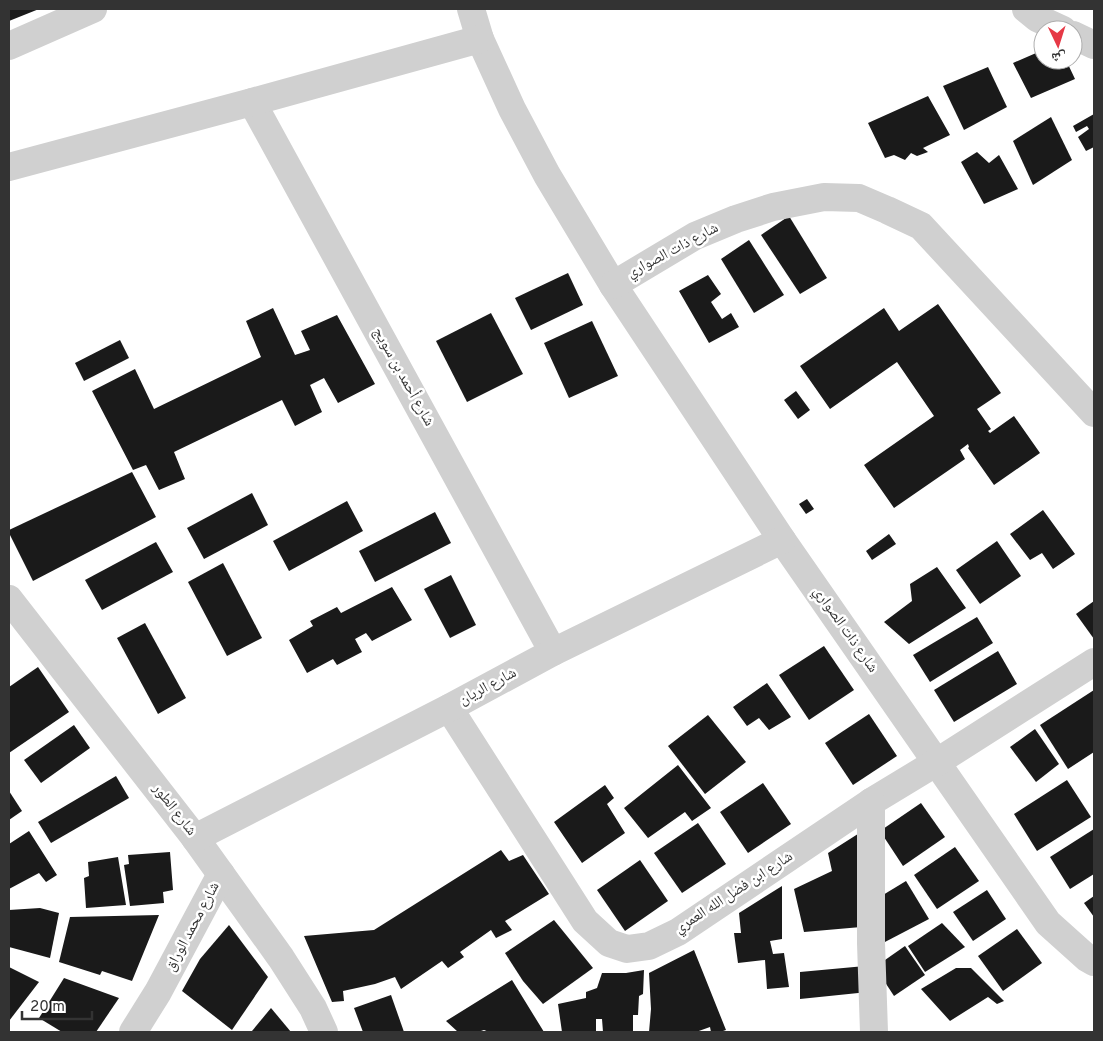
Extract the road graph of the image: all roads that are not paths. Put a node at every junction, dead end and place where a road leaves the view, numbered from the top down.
1 (93, 9) edge
2 (471, 9) edge
3 (1026, 9) edge
4 (1041, 20) edge
5 (480, 39) junction
6 (9, 46) edge
7 (252, 102) junction
8 (9, 167) edge
9 (613, 284) junction
10 (1094, 413) edge
11 (782, 540) junction
12 (9, 598) edge
13 (553, 652) junction
14 (1094, 662) edge
15 (449, 708) junction
16 (937, 762) junction
17 (871, 802) junction
18 (195, 838) junction
19 (221, 874) junction
20 (1094, 962) edge
21 (133, 1032) edge
22 (324, 1032) edge
23 (874, 1032) edge

1 - 6 street
2 - 5 street, شارع ذات الصواري
3 - 4 street
5 - 7 street
5 - 9 street, شارع ذات الصواري
7 - 8 street
7 - 13 street, شارع أحمد بن سويج
9 - 10 street, شارع ذات الصواري
9 - 11 street, شارع ذات الصواري
11 - 13 street, شارع الريان
11 - 16 street, شارع ذات الصواري
12 - 18 street, شارع الطور
13 - 15 street, شارع الريان
14 - 16 street, شارع ابن فضل الله العمري
15 - 17 street, شارع ابن فضل الله العمري
15 - 18 street, شارع الريان
16 - 17 street, شارع ابن فضل الله العمري
16 - 20 street, شارع ذات الصواري
17 - 23 street
18 - 19 street, شارع الطور
19 - 21 street, شارع محمد الوراق
19 - 22 street, شارع الطور

